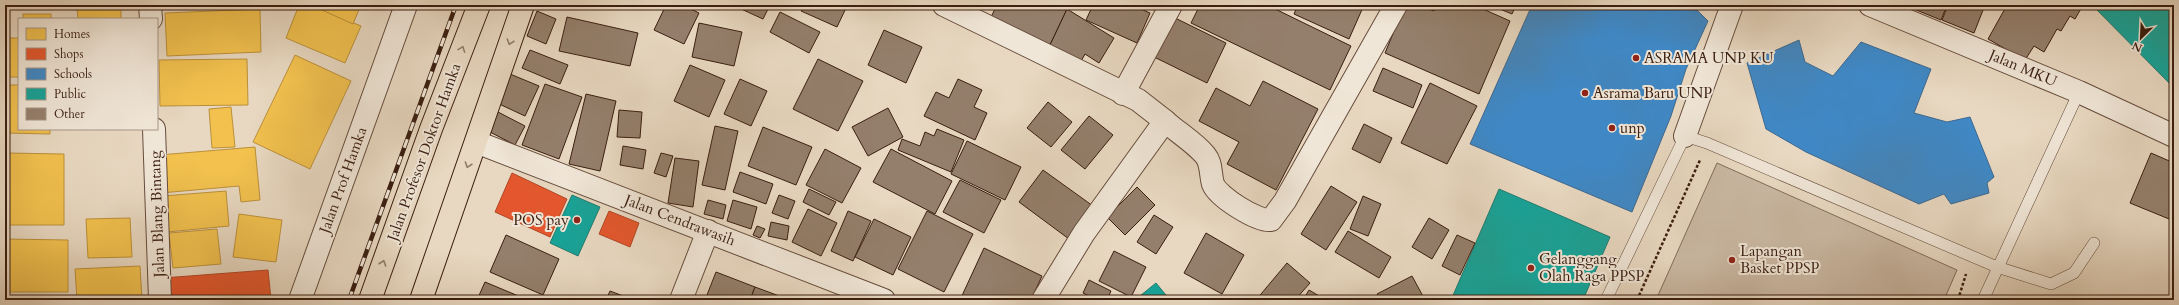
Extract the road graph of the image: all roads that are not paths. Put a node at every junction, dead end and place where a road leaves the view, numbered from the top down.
1 (150, 5) edge
2 (406, 5) edge
3 (479, 5) edge
4 (522, 5) edge
5 (944, 5) edge
6 (1171, 5) edge
7 (1396, 5) edge
8 (1732, 5) edge
9 (1870, 5) edge
10 (968, 10) edge
11 (151, 18) edge
12 (2079, 92) junction
13 (1123, 94) junction
14 (1165, 121) junction
15 (154, 130) edge
16 (1686, 136) junction
17 (2174, 136) edge
18 (476, 142) junction
19 (708, 231) junction
20 (2094, 243) dead end
21 (1998, 266) junction
22 (875, 298) edge
23 (160, 300) edge
24 (300, 300) edge
25 (370, 300) edge
26 (421, 300) edge
27 (681, 300) edge
28 (1044, 300) edge
29 (1606, 300) edge
30 (1983, 300) edge

1 - 11 street
2 - 24 street, Jalan Prof Hamka
25 -> 3 highway, Jalan Profesor Doktor Hamka
4 -> 18 highway
5 - 10 street
6 - 13 street
7 - 14 street
8 - 16 street
9 - 12 street, Jalan MKU
10 - 13 street
12 - 17 street, Jalan MKU
12 - 21 lane
13 - 14 street
14 - 28 street
15 - 23 street, Jalan Blang Bintang
16 - 21 lane
16 - 29 lane
18 - 19 street, Jalan Cendrawasih
18 -> 26 highway
19 - 22 street, Jalan Cendrawasih
19 - 27 street
20 - 21 lane
21 - 30 lane

